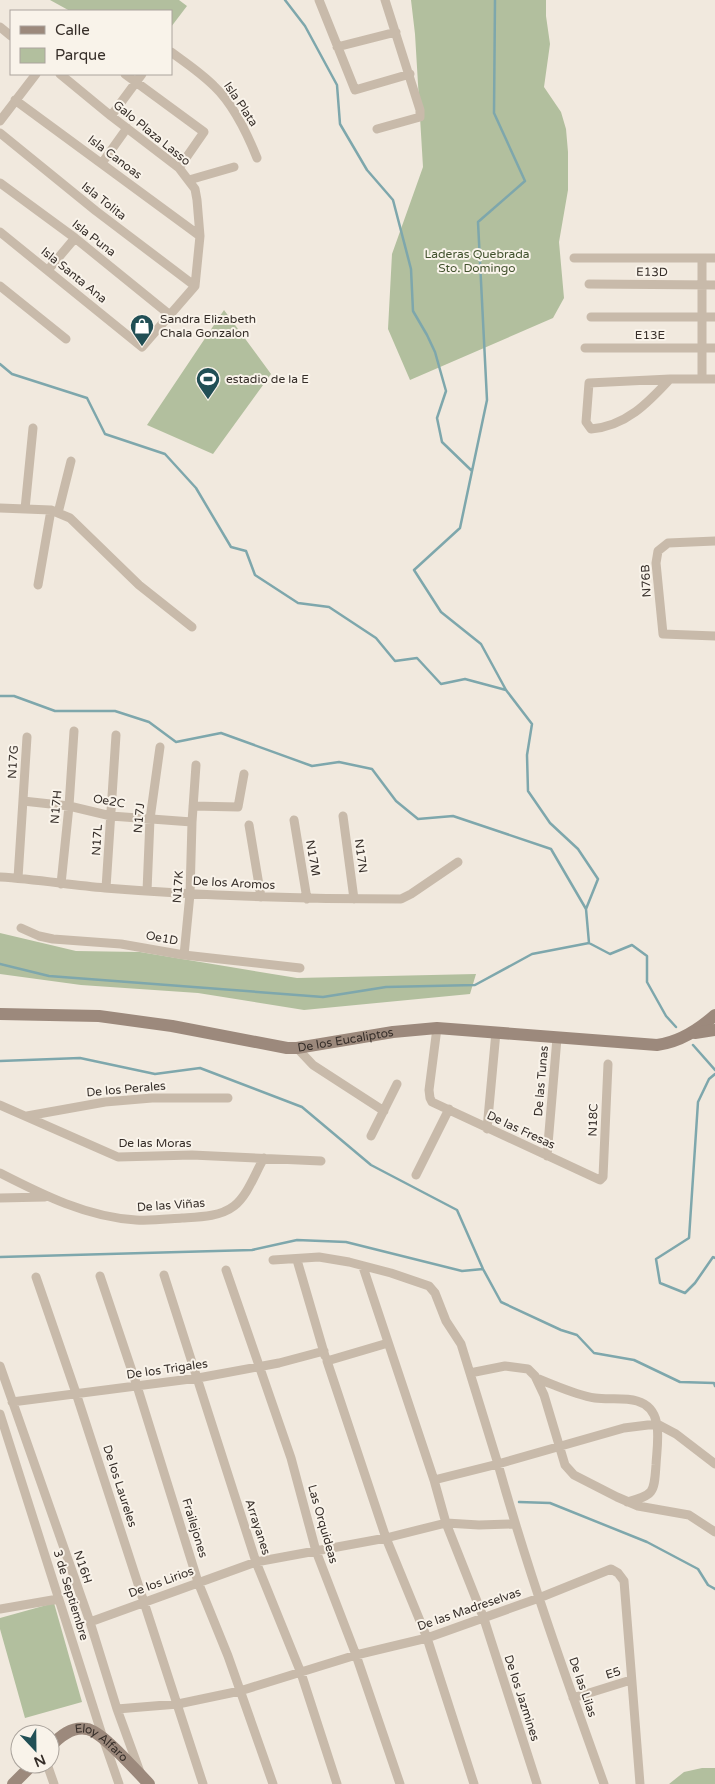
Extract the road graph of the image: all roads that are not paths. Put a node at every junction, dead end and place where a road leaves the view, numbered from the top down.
1 (319, 0) edge
2 (385, 0) edge
3 (0, 27) edge
4 (396, 32) junction
5 (10, 35) edge
6 (337, 47) junction
7 (172, 53) edge
8 (410, 74) junction
9 (35, 75) edge
10 (61, 75) edge
11 (126, 75) edge
12 (141, 75) edge
13 (135, 82) junction
14 (15, 100) junction
15 (111, 116) junction
16 (0, 121) edge
17 (127, 128) junction
18 (377, 128) dead end
19 (0, 133) edge
20 (256, 158) dead end
21 (102, 162) junction
22 (234, 167) dead end
23 (179, 168) junction
24 (189, 180) junction
25 (0, 183) edge
26 (0, 232) edge
27 (200, 236) junction
28 (75, 238) junction
29 (574, 258) dead end
30 (715, 258) edge
31 (702, 259) junction
32 (48, 270) junction
33 (589, 284) dead end
34 (702, 285) junction
35 (0, 286) edge
36 (195, 286) junction
37 (715, 286) edge
38 (170, 315) junction
39 (590, 317) dead end
40 (702, 317) junction
41 (715, 317) edge
42 (66, 340) dead end
43 (585, 348) dead end
44 (702, 348) junction
45 (715, 348) edge
46 (670, 379) junction
47 (702, 379) junction
48 (715, 379) edge
49 (33, 428) dead end
50 (70, 462) dead end
51 (0, 508) edge
52 (25, 509) junction
53 (54, 511) junction
54 (715, 541) edge
55 (38, 585) dead end
56 (192, 626) dead end
57 (715, 636) edge
58 (74, 731) dead end
59 (116, 735) dead end
60 (27, 737) dead end
61 (160, 747) dead end
62 (196, 765) dead end
63 (244, 774) dead end
64 (23, 801) junction
65 (70, 806) junction
66 (193, 806) junction
67 (111, 816) junction
68 (342, 816) dead end
69 (150, 819) junction
70 (294, 820) dead end
71 (192, 821) junction
72 (249, 825) dead end
73 (458, 862) dead end
74 (0, 877) edge
75 (18, 878) junction
76 (61, 884) junction
77 (106, 888) junction
78 (147, 891) junction
79 (190, 894) junction
80 (261, 897) junction
81 (307, 899) junction
82 (354, 899) junction
83 (21, 928) dead end
84 (184, 954) junction
85 (300, 968) dead end
86 (0, 1014) edge
87 (715, 1015) edge
88 (436, 1028) junction
89 (715, 1030) edge
90 (496, 1032) junction
91 (690, 1034) junction
92 (557, 1038) junction
93 (297, 1048) junction
94 (608, 1064) dead end
95 (397, 1084) dead end
96 (228, 1098) dead end
97 (0, 1105) edge
98 (449, 1109) junction
99 (384, 1111) junction
100 (27, 1116) junction
101 (487, 1128) junction
102 (371, 1136) dead end
103 (547, 1156) junction
104 (264, 1158) junction
105 (321, 1160) dead end
106 (0, 1173) edge
107 (416, 1175) dead end
108 (603, 1177) joint
109 (48, 1196) junction
110 (0, 1198) edge
111 (273, 1260) dead end
112 (297, 1260) junction
113 (363, 1267) junction
114 (226, 1270) dead end
115 (164, 1275) dead end
116 (100, 1276) dead end
117 (36, 1277) dead end
118 (388, 1343) junction
119 (324, 1350) junction
120 (327, 1362) junction
121 (0, 1366) edge
122 (259, 1366) junction
123 (470, 1373) junction
124 (198, 1378) junction
125 (536, 1378) junction
126 (137, 1386) junction
127 (76, 1393) junction
128 (12, 1402) junction
129 (0, 1414) edge
130 (659, 1426) junction
131 (560, 1447) junction
132 (498, 1464) junction
133 (715, 1464) edge
134 (434, 1480) junction
135 (627, 1502) junction
136 (446, 1523) junction
137 (514, 1524) junction
138 (715, 1532) edge
139 (386, 1538) junction
140 (316, 1551) junction
141 (256, 1562) junction
142 (198, 1582) junction
143 (539, 1598) junction
144 (58, 1599) junction
145 (144, 1602) junction
146 (0, 1609) edge
147 (484, 1619) junction
148 (90, 1622) junction
149 (427, 1638) junction
150 (356, 1655) junction
151 (301, 1672) junction
152 (631, 1680) junction
153 (240, 1691) junction
154 (574, 1698) junction
155 (178, 1704) junction
156 (117, 1709) junction
157 (60, 1736) edge
158 (103, 1738) junction
159 (23, 1774) edge
160 (145, 1781) edge
161 (13, 1784) edge
162 (119, 1784) edge
163 (203, 1784) edge
164 (272, 1784) edge
165 (338, 1784) edge
166 (400, 1784) edge
167 (474, 1784) edge
168 (537, 1784) edge
169 (604, 1784) edge
170 (640, 1784) edge

1 - 6 street
2 - 4 street
3 - 5 street
4 - 6 street
4 - 8 street
6 - 8 street
7 - 20 street, Isla Plata
8 - 18 street
9 - 14 street
10 - 15 street, Galo Plaza Lasso
11 - 13 street
12 - 13 street
13 - 15 street
13 - 23 street
14 - 16 street
14 - 21 street, Isla Canoas
15 - 17 street, Galo Plaza Lasso
17 - 21 street
17 - 23 street, Galo Plaza Lasso
19 - 36 street, Isla Tolita
21 - 27 street, Isla Canoas
22 - 24 street
23 - 24 street, Galo Plaza Lasso
24 - 27 street, Galo Plaza Lasso
25 - 28 street, Isla Puna
26 - 32 street, Isla Santa Ana
27 - 36 street, Galo Plaza Lasso
28 - 32 street
28 - 38 street, Isla Puna
29 - 31 street
30 - 31 street
31 - 34 street
32 - 38 street, Isla Santa Ana
33 - 34 street, E13D
34 - 37 street, E13D
34 - 40 street
35 - 42 street
36 - 38 street
39 - 40 street
40 - 41 street
40 - 44 street
43 - 44 street, E13E
44 - 45 street, E13E
44 - 47 street
46 - 46 street
46 - 47 street
47 - 48 street
49 - 52 street
50 - 53 street
51 - 52 street
52 - 53 street
53 - 55 street
53 - 56 street
54 - 57 street, N76B
58 - 65 street, N17H
59 - 67 street, N17L
60 - 64 street, N17G
61 - 69 street, N17J
62 - 66 street, N17K
63 - 66 street
64 - 65 street, Oe2C
64 - 75 street, N17G
65 - 67 street, Oe2C
65 - 76 street, N17H
66 - 71 street, N17K
67 - 69 street, Oe2C
67 - 77 street, N17L
68 - 82 street, N17N
69 - 71 street, Oe2C
69 - 78 street, N17J
70 - 81 street, N17M
71 - 79 street, N17K
72 - 80 street
73 - 82 street, De los Aromos
74 - 75 street, De los Aromos
75 - 76 street, De los Aromos
76 - 77 street, De los Aromos
77 - 78 street, De los Aromos
78 - 79 street, De los Aromos
79 - 80 street, De los Aromos
79 - 84 street, N17K
80 - 81 street, De los Aromos
81 - 82 street, De los Aromos
83 - 84 street, Oe1D
84 - 85 street, Oe1D
86 - 93 street, De los Eucaliptos
87 - 91 street, De los Eucaliptos
88 - 90 street, De los Eucaliptos
88 - 93 street, De los Eucaliptos
88 - 98 street, De las Fresas
89 - 91 street, De los Eucaliptos
90 - 92 street, De los Eucaliptos
90 - 101 street
91 - 92 street, De los Eucaliptos
92 - 103 street, De las Tunas
93 - 99 street
94 - 108 street, N18C
95 - 99 street
96 - 100 street, De los Perales
97 - 100 street, De las Moras
98 - 101 street, De las Fresas
98 - 107 street
99 - 102 street
100 - 104 street, De las Moras
101 - 103 street, De las Fresas
103 - 108 street, De las Fresas
104 - 105 street, De las Moras
104 - 109 street, De las Viñas
106 - 109 street, De las Viñas
109 - 110 street
111 - 112 street
112 - 113 street
112 - 119 street
113 - 118 street, De los Jazmines
113 - 123 street
114 - 122 street, Las Orquideas
115 - 124 street, Arrayanes
116 - 126 street, Frailejones
117 - 127 street, De los Laureles
118 - 120 street
118 - 134 street, De los Jazmines
119 - 120 street
119 - 122 street, De los Trigales
120 - 139 street
121 - 128 street, N16H
122 - 124 street, De los Trigales
122 - 140 street, Las Orquideas
123 - 125 street
123 - 132 street
124 - 126 street, De los Trigales
124 - 141 street, Arrayanes
125 - 130 street
125 - 131 street
126 - 127 street, De los Trigales
126 - 142 street, Frailejones
127 - 128 street, De los Trigales
127 - 145 street, De los Laureles
128 - 148 street, N16H
129 - 144 street, 3 de Septiembre
130 - 131 street
130 - 133 street
130 - 135 street
131 - 132 street
131 - 135 street
132 - 134 street
132 - 137 street
134 - 136 street, De los Jazmines
135 - 138 street
136 - 137 street, De los Lirios
136 - 139 street, De los Lirios
136 - 147 street, De los Jazmines
137 - 143 street
139 - 140 street, De los Lirios
139 - 149 street
140 - 141 street, De los Lirios
140 - 150 street, Las Orquideas
141 - 142 street, De los Lirios
141 - 151 street, Arrayanes
142 - 145 street, De los Lirios
142 - 153 street, Frailejones
143 - 147 street, De las Madreselvas
143 - 152 street, De las Madreselvas
143 - 154 street, De las Lilas
144 - 146 street
144 - 158 street, 3 de Septiembre
145 - 148 street, De los Lirios
145 - 155 street, De los Laureles
147 - 149 street, De las Madreselvas
147 - 168 street, De los Jazmines
148 - 156 street, N16H
149 - 150 street, De las Madreselvas
149 - 167 street
150 - 151 street, De las Madreselvas
150 - 166 street, Las Orquideas
151 - 153 street, De las Madreselvas
151 - 165 street, Arrayanes
152 - 154 street, E5
152 - 170 street, De las Madreselvas
153 - 155 street, De las Madreselvas
153 - 164 street, Frailejones
154 - 169 street, De las Lilas
155 - 156 street, De las Madreselvas
155 - 163 street, De los Laureles
156 - 160 street, N16H
157 - 158 street, Eloy Alfaro
158 - 160 street, Eloy Alfaro
158 - 162 street, 3 de Septiembre
159 - 161 street

